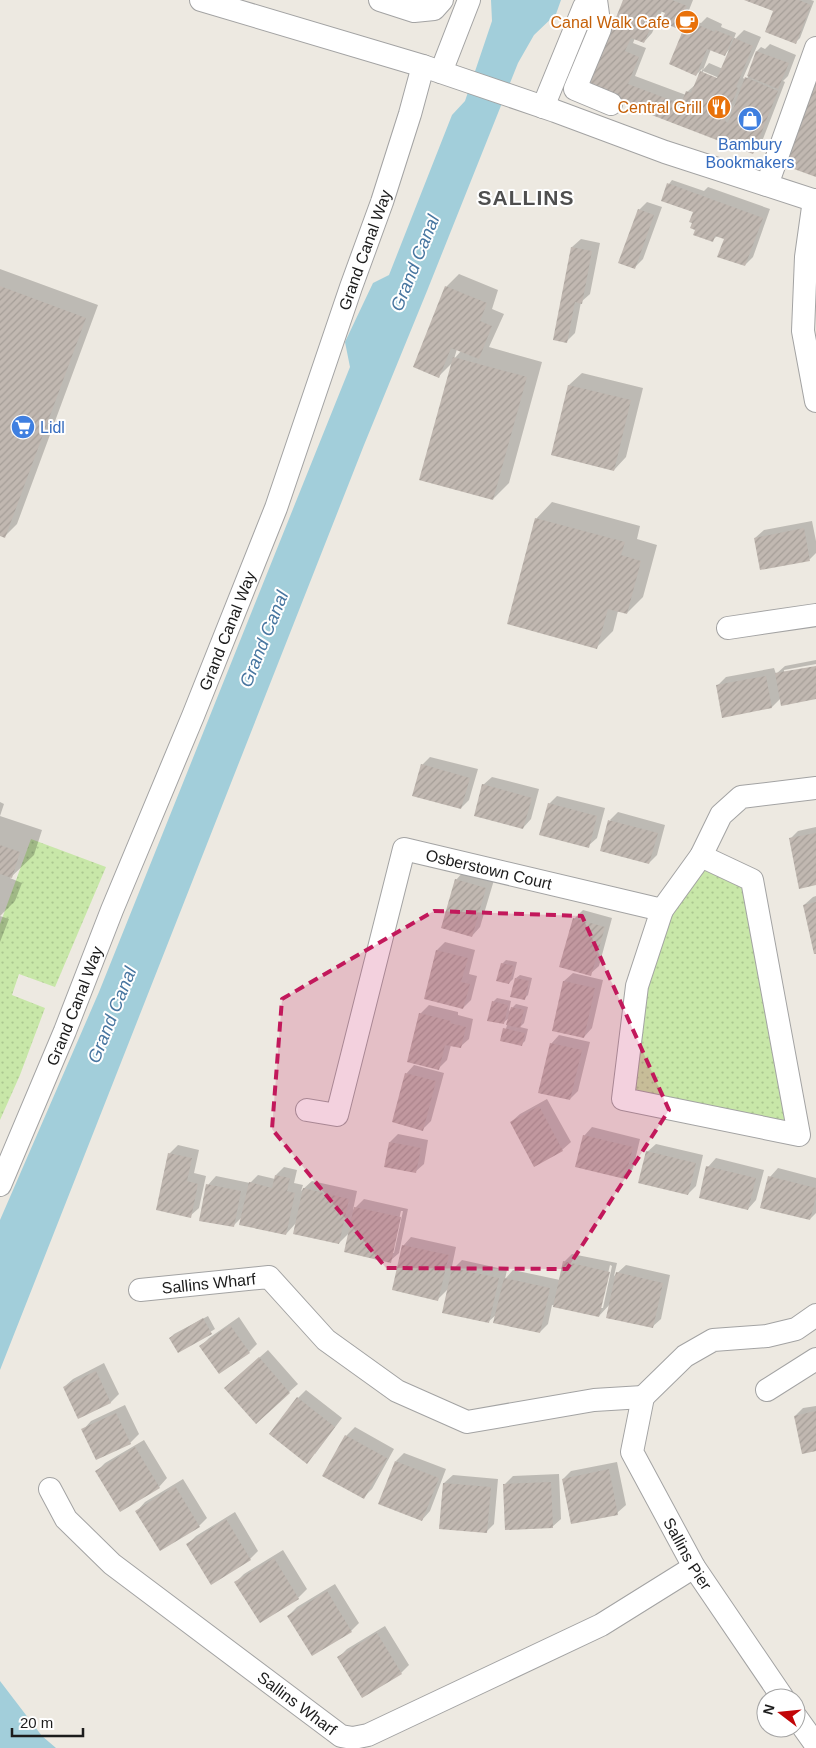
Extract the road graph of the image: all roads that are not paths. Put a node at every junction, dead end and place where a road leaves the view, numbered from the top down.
1 (201, 0) edge
2 (380, 0) edge
3 (442, 0) edge
4 (469, 0) edge
5 (596, 0) edge
6 (263, 8) edge
7 (816, 48) edge
8 (440, 72) junction
9 (611, 104) dead end
10 (543, 107) junction
11 (767, 185) junction
12 (815, 200) edge
13 (816, 401) edge
14 (816, 615) edge
15 (728, 628) dead end
16 (816, 788) edge
17 (701, 856) junction
18 (662, 910) junction
19 (307, 1110) dead end
20 (0, 1185) edge
21 (140, 1290) dead end
22 (816, 1315) edge
23 (816, 1359) edge
24 (767, 1390) dead end
25 (643, 1396) junction
26 (50, 1489) dead end
27 (694, 1567) junction
28 (776, 1688) edge
29 (806, 1731) edge
30 (816, 1745) edge

1 - 6 street
2 - 3 street
4 - 8 street, Grand Canal Way
5 - 9 street
5 - 10 street
6 - 8 street
7 - 11 street
8 - 10 street
8 - 20 street, Grand Canal Way
10 - 11 street
11 - 12 street
12 - 13 street
14 - 15 street
16 - 17 street
17 - 18 street
17 - 18 street
18 - 19 street, Osberstown Court
21 - 25 street, Sallins Wharf
22 - 25 street
23 - 24 street
25 - 27 street, Sallins Pier
26 - 27 street, Sallins Wharf
27 - 28 street, Sallins Pier
29 - 30 street

